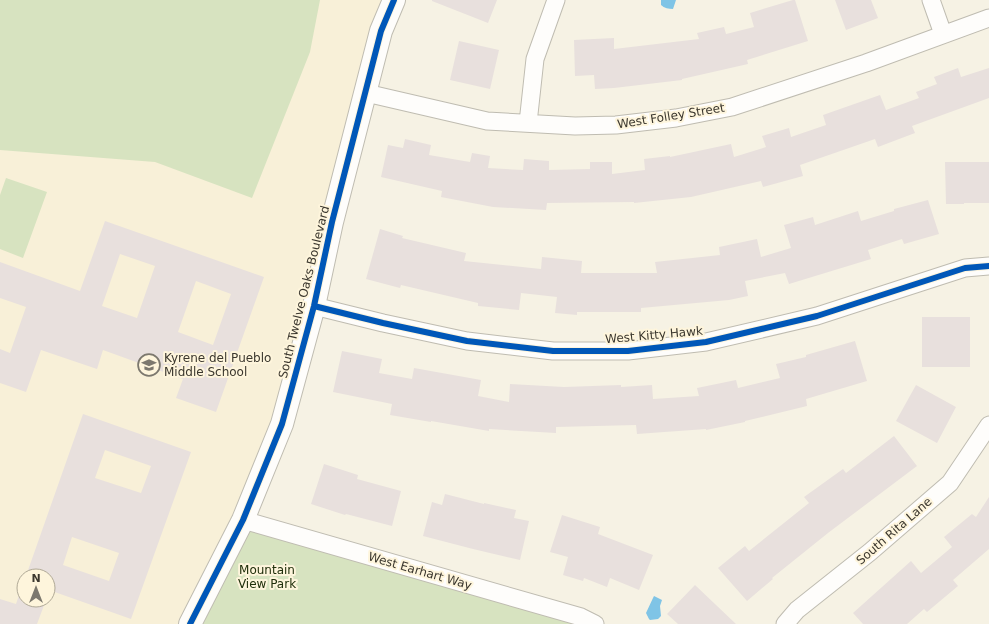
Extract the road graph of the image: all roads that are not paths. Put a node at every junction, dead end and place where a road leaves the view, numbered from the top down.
1 (394, 0) edge
2 (556, 0) edge
3 (931, 0) edge
4 (989, 18) edge
5 (943, 34) junction
6 (366, 93) junction
7 (528, 123) junction
8 (989, 266) edge
9 (314, 306) junction
10 (989, 425) edge
11 (243, 520) junction
12 (190, 624) edge
13 (595, 624) edge
14 (785, 624) edge

1 - 6 street, South Twelve Oaks Boulevard
2 - 7 street
3 - 5 street
4 - 5 street, West Folley Street
5 - 7 street, West Folley Street
6 - 7 street, West Folley Street
6 - 9 street, South Twelve Oaks Boulevard
8 - 9 street, West Kitty Hawk
9 - 11 street, South Twelve Oaks Boulevard
10 - 14 street, South Rita Lane
11 - 12 street, South Twelve Oaks Boulevard
11 - 13 street, West Earhart Way

